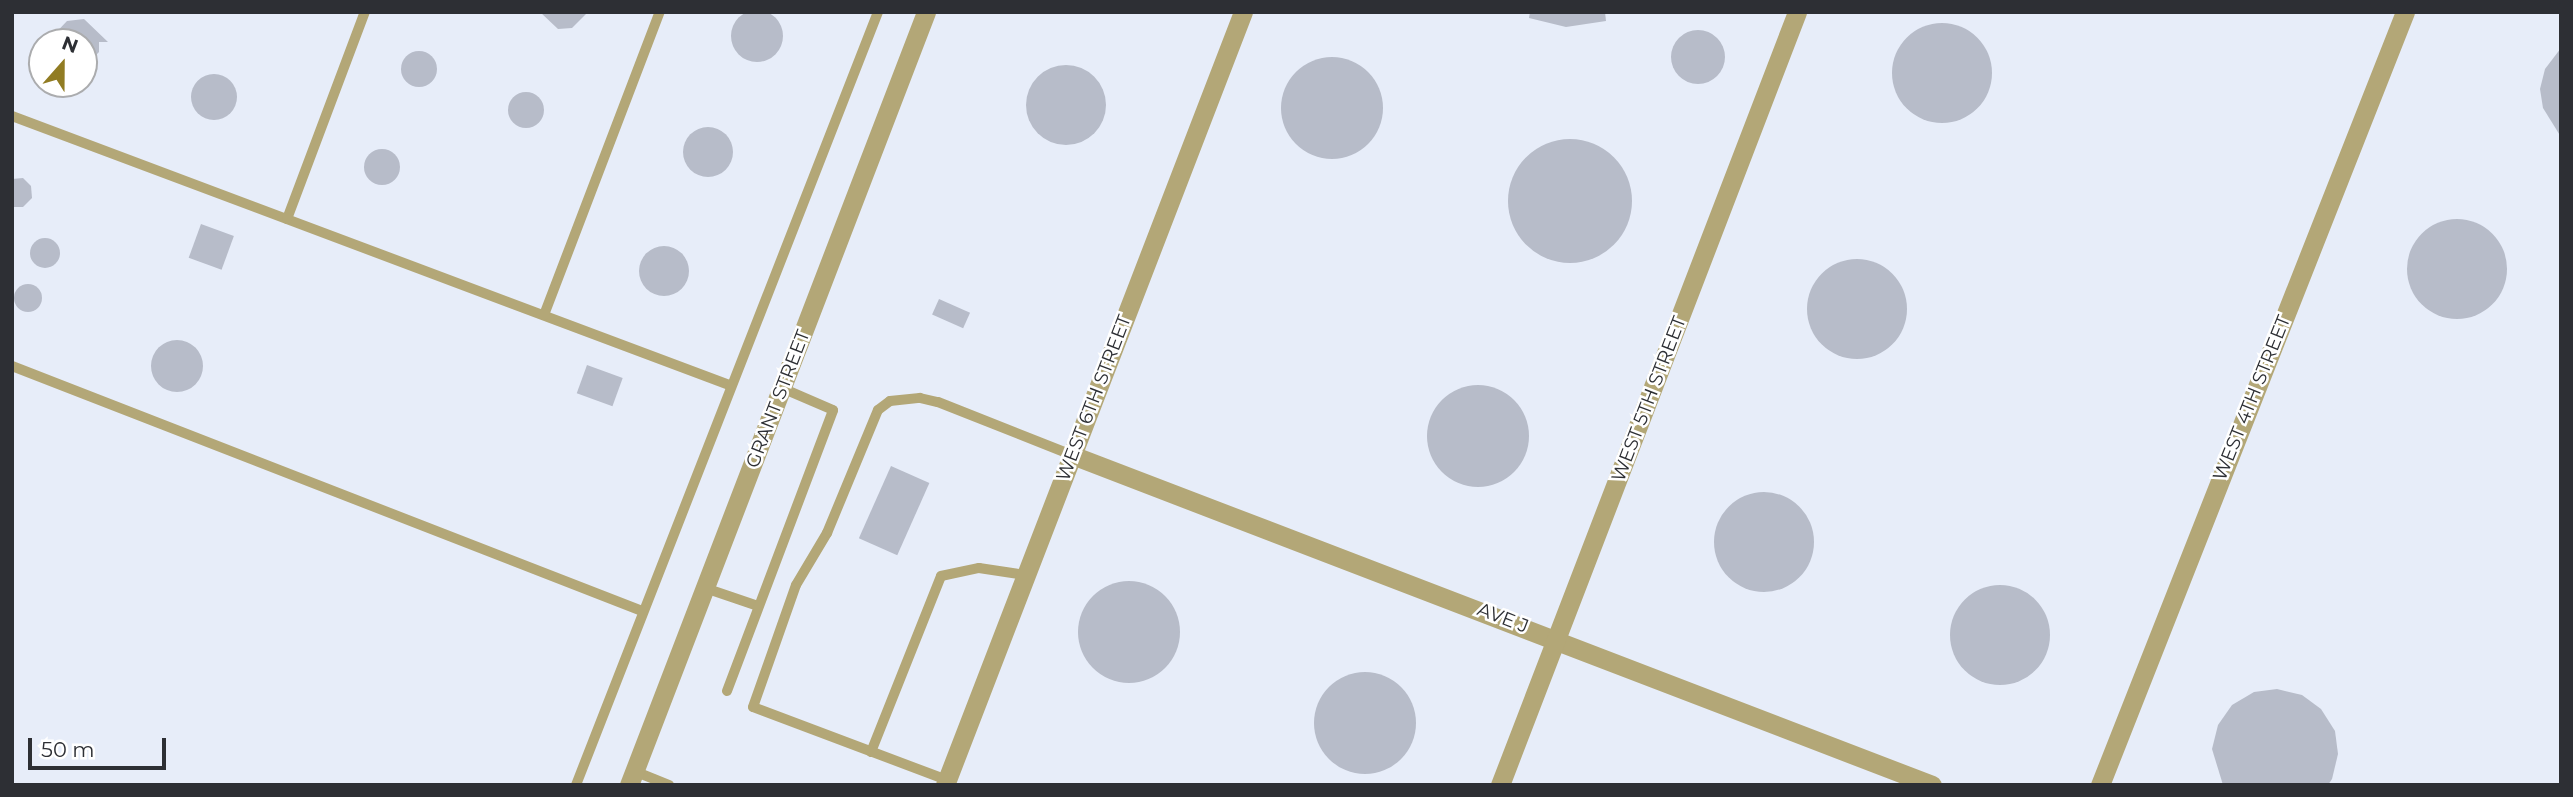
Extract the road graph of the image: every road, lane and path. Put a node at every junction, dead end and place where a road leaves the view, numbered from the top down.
1 (365, 12) edge
2 (660, 12) edge
3 (878, 12) edge
4 (926, 12) edge
5 (1243, 12) edge
6 (1797, 12) edge
7 (2405, 12) edge
8 (12, 116) edge
9 (287, 219) junction
10 (544, 315) junction
11 (12, 366) edge
12 (729, 385) junction
13 (782, 388) junction
14 (1072, 455) junction
15 (1026, 575) junction
16 (705, 588) junction
17 (758, 607) junction
18 (642, 611) junction
19 (1557, 639) junction
20 (727, 691) dead end
21 (871, 752) junction
22 (632, 778) edge
23 (946, 783) edge
24 (576, 785) edge
25 (669, 785) edge
26 (1500, 785) edge
27 (1932, 785) edge
28 (2100, 785) edge

1 - 9 lane
2 - 10 lane
3 - 12 lane
4 - 13 street, GRANT STREET
5 - 14 street, WEST 6TH STREET
6 - 19 street, WEST 5TH STREET
7 - 28 street, WEST 4TH STREET
8 - 9 lane
9 - 10 lane
10 - 12 lane
11 - 18 lane
12 - 18 lane
13 - 16 street, GRANT STREET
13 - 17 lane
14 - 15 street, WEST 6TH STREET
14 - 19 street, AVE J
14 - 21 lane
15 - 21 lane
15 - 23 street, WEST 6TH STREET
16 - 17 lane
16 - 22 street, GRANT STREET
17 - 20 lane
18 - 24 lane
19 - 26 street, WEST 5TH STREET
19 - 27 street, AVE J
21 - 23 lane
22 - 25 lane

